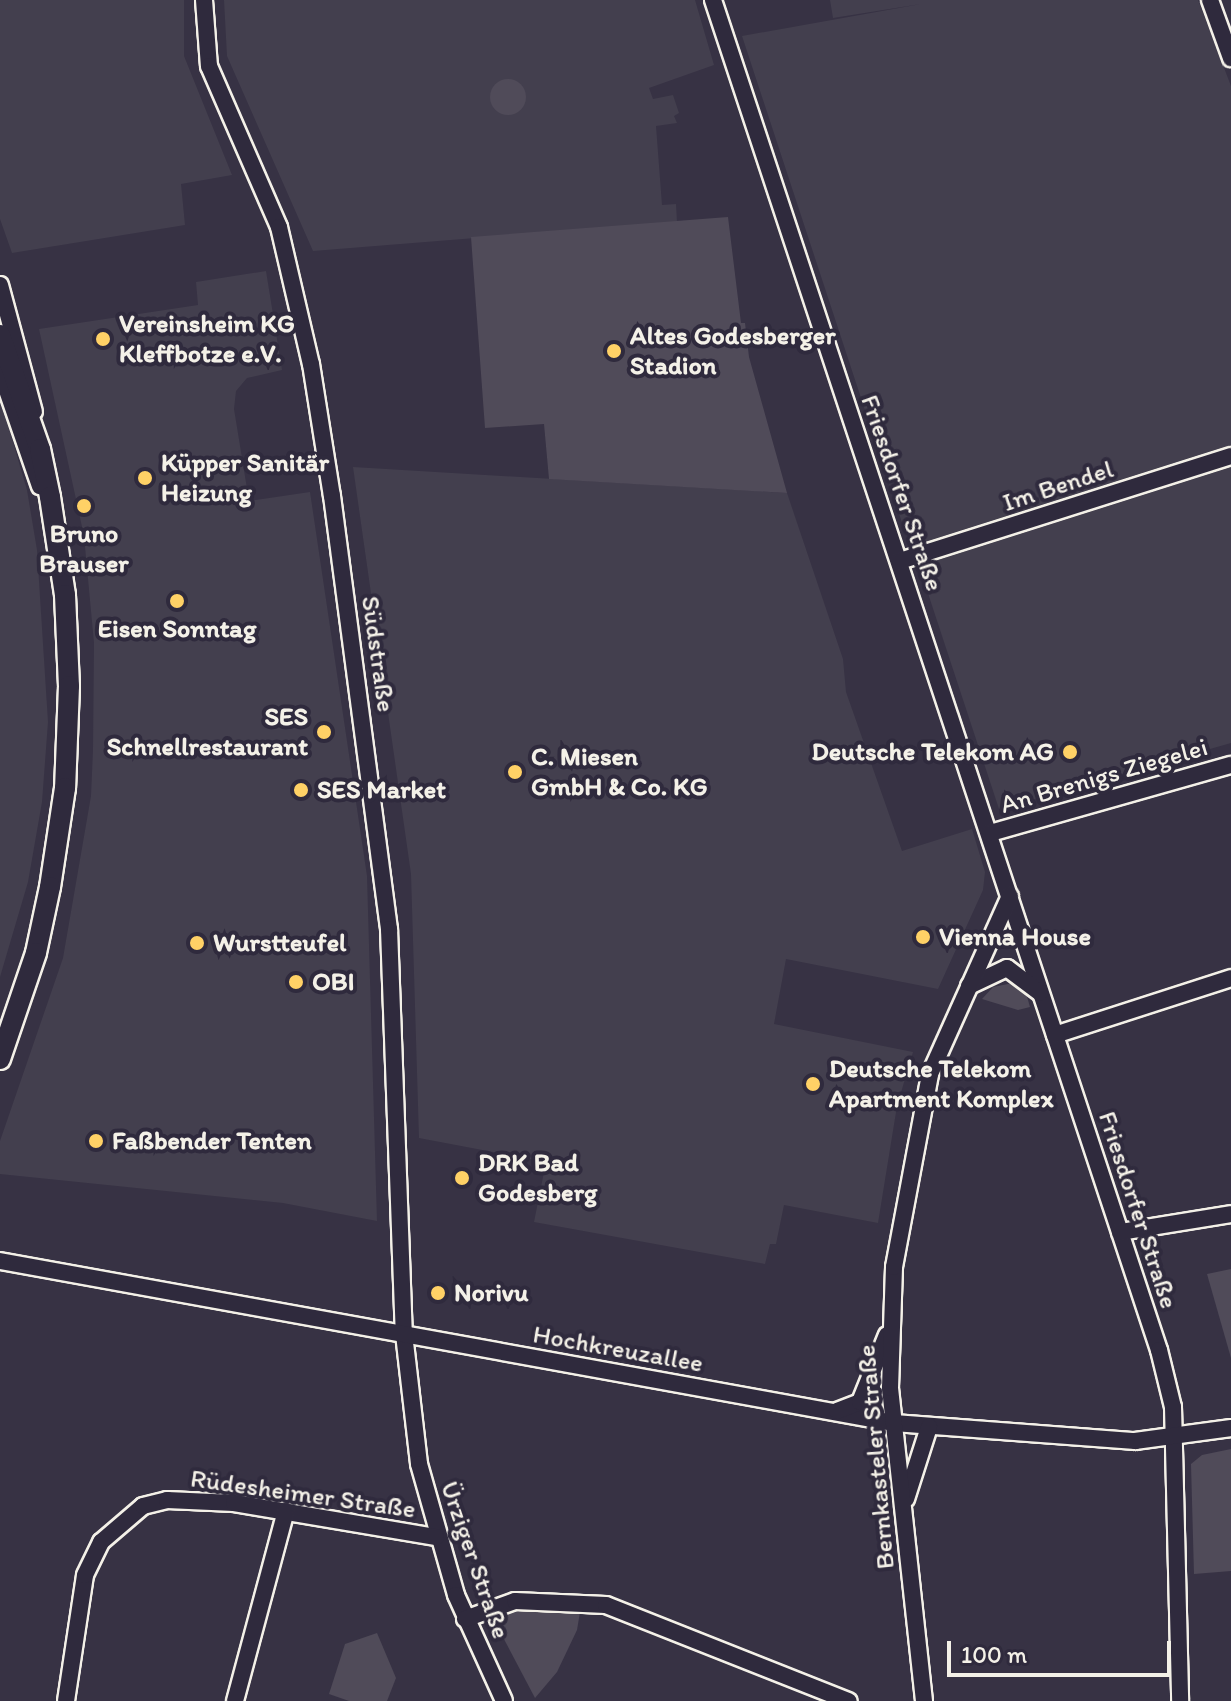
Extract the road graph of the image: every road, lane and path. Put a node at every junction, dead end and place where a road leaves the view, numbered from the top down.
1 (204, 0) edge
2 (713, 0) edge
3 (1210, 0) edge
4 (1231, 58) edge
5 (0, 285) edge
6 (0, 335) edge
7 (0, 370) edge
8 (40, 449) junction
9 (1231, 456) edge
10 (59, 543) junction
11 (900, 561) junction
12 (1231, 765) edge
13 (990, 833) junction
14 (1010, 894) junction
15 (1231, 978) edge
16 (965, 989) junction
17 (1046, 1001) junction
18 (1055, 1035) junction
19 (0, 1059) edge
20 (1231, 1214) edge
21 (1120, 1232) junction
22 (0, 1261) edge
23 (889, 1332) junction
24 (404, 1334) junction
25 (832, 1413) junction
26 (894, 1423) junction
27 (929, 1427) junction
28 (1231, 1428) edge
29 (1173, 1437) junction
30 (903, 1508) junction
31 (286, 1511) junction
32 (436, 1537) junction
33 (465, 1619) junction
34 (838, 1699) edge
35 (66, 1701) edge
36 (235, 1701) edge
37 (504, 1701) edge
38 (924, 1701) edge
39 (1180, 1701) edge

1 - 24 street, Südstraße
2 - 11 street, Friesdorfer Straße
3 - 4 street
5 - 8 street
6 - 8 main road
7 - 10 street
8 - 10 main road
9 - 11 street, Im Bendel
10 - 19 main road
11 - 13 street, Friesdorfer Straße
12 - 13 street, An Brenigs Ziegelei
13 - 14 street, Friesdorfer Straße
14 - 16 street, Bernkasteler Straße
14 - 17 street, Friesdorfer Straße
15 - 18 street
16 - 17 street
16 - 23 street, Bernkasteler Straße
17 - 18 street, Friesdorfer Straße
18 - 21 street, Friesdorfer Straße
20 - 21 street
21 - 29 street, Friesdorfer Straße
22 - 24 street, Hochkreuzallee
23 - 25 street
23 - 26 street, Bernkasteler Straße
24 - 25 street, Hochkreuzallee
24 - 32 street, Ürziger Straße
25 - 26 street, Hochkreuzallee
26 - 27 street, Hochkreuzallee
26 - 30 street, Bernkasteler Straße
27 - 29 street, Hochkreuzallee
27 - 30 street
28 - 29 street, Hochkreuzallee
29 - 39 street, Friesdorfer Straße
30 - 38 street, Bernkasteler Straße
31 - 32 street, Rüdesheimer Straße
31 - 35 street, Rüdesheimer Straße
31 - 36 street
32 - 33 street, Ürziger Straße
33 - 34 street
33 - 37 street, Ürziger Straße

